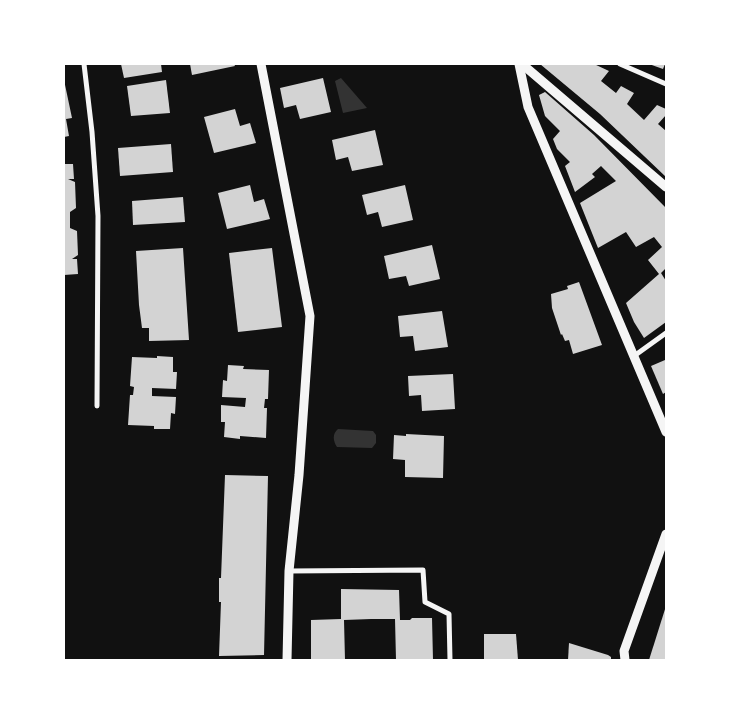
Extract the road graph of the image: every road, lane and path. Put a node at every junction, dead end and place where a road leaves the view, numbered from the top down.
1 (84, 64) edge
2 (261, 64) edge
3 (521, 64) edge
4 (620, 64) edge
5 (666, 84) edge
6 (666, 187) edge
7 (666, 333) edge
8 (634, 356) junction
9 (97, 406) dead end
10 (666, 432) edge
11 (666, 534) edge
12 (289, 571) junction
13 (287, 660) edge
14 (450, 660) edge
15 (624, 660) edge

1 - 9 street
2 - 12 street
3 - 6 street
3 - 8 street
4 - 5 street
7 - 8 street
8 - 10 street
11 - 15 street
12 - 13 street
12 - 14 street

